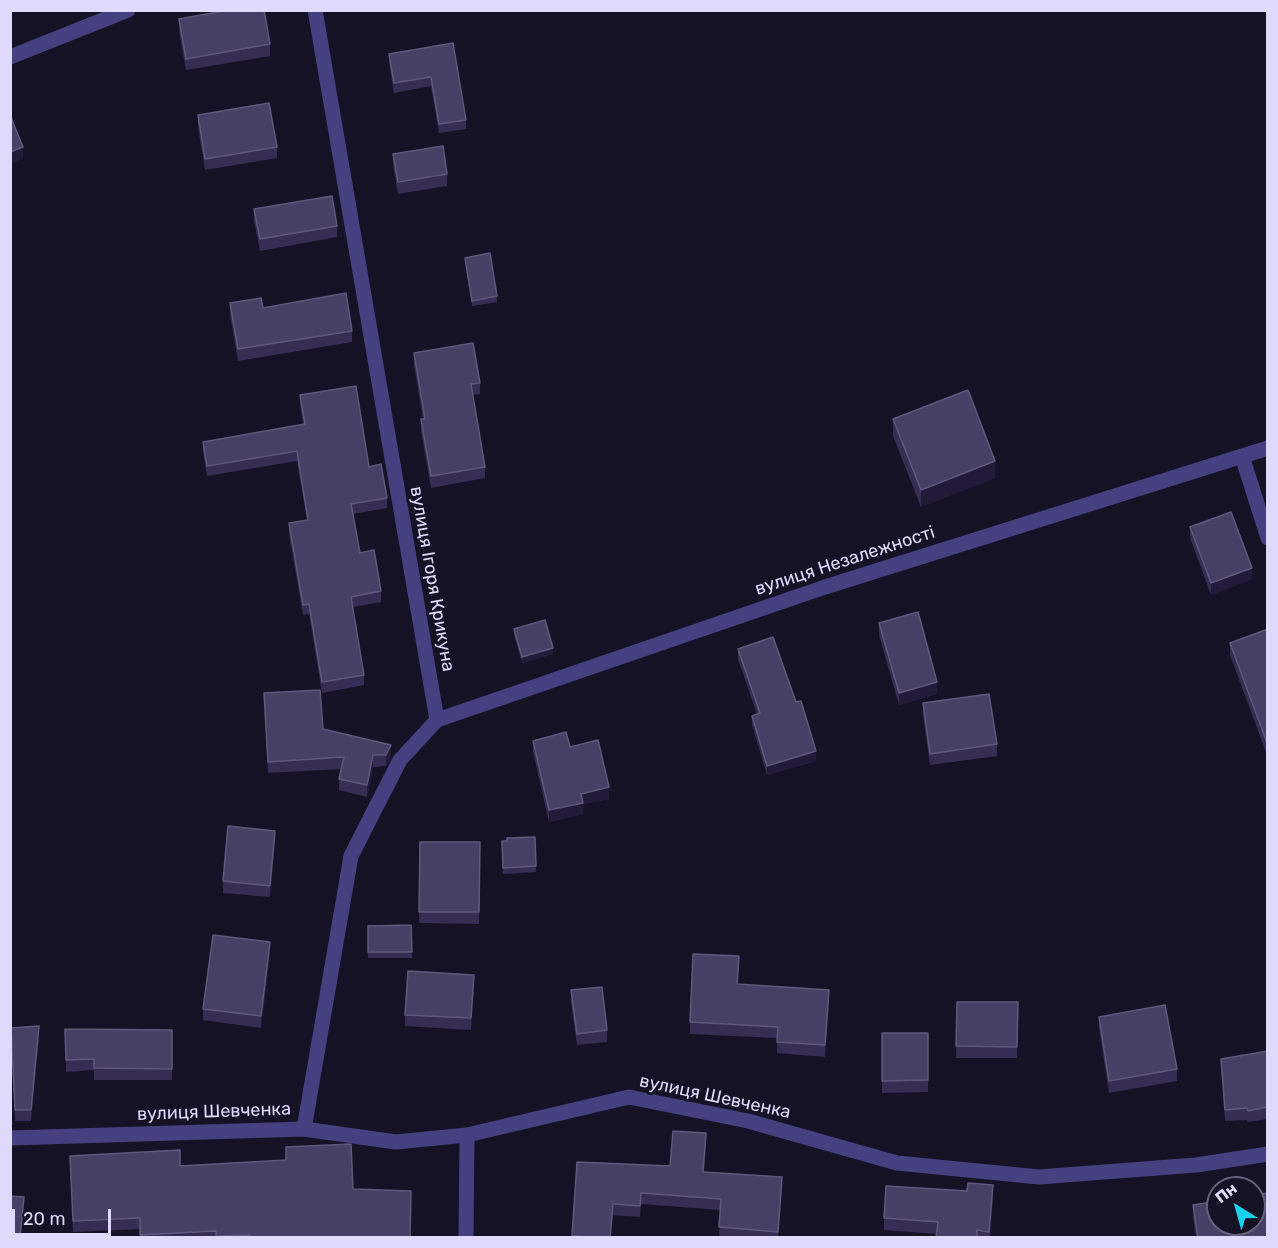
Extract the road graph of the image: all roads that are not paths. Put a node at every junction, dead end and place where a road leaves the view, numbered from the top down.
1 (128, 10) edge
2 (315, 10) edge
3 (10, 57) edge
4 (1268, 448) edge
5 (1242, 456) junction
6 (1268, 538) edge
7 (437, 720) junction
8 (304, 1129) junction
9 (466, 1135) junction
10 (10, 1138) edge
11 (1268, 1154) edge
12 (466, 1238) edge

1 - 3 street
2 - 7 street, вулиця Ігоря Крикуна
4 - 5 street, вулиця Незалежності
5 - 6 street
5 - 7 street, вулиця Незалежності
7 - 8 street
8 - 9 street, вулиця Шевченка
8 - 10 street, вулиця Шевченка
9 - 11 street, вулиця Шевченка
9 - 12 street

